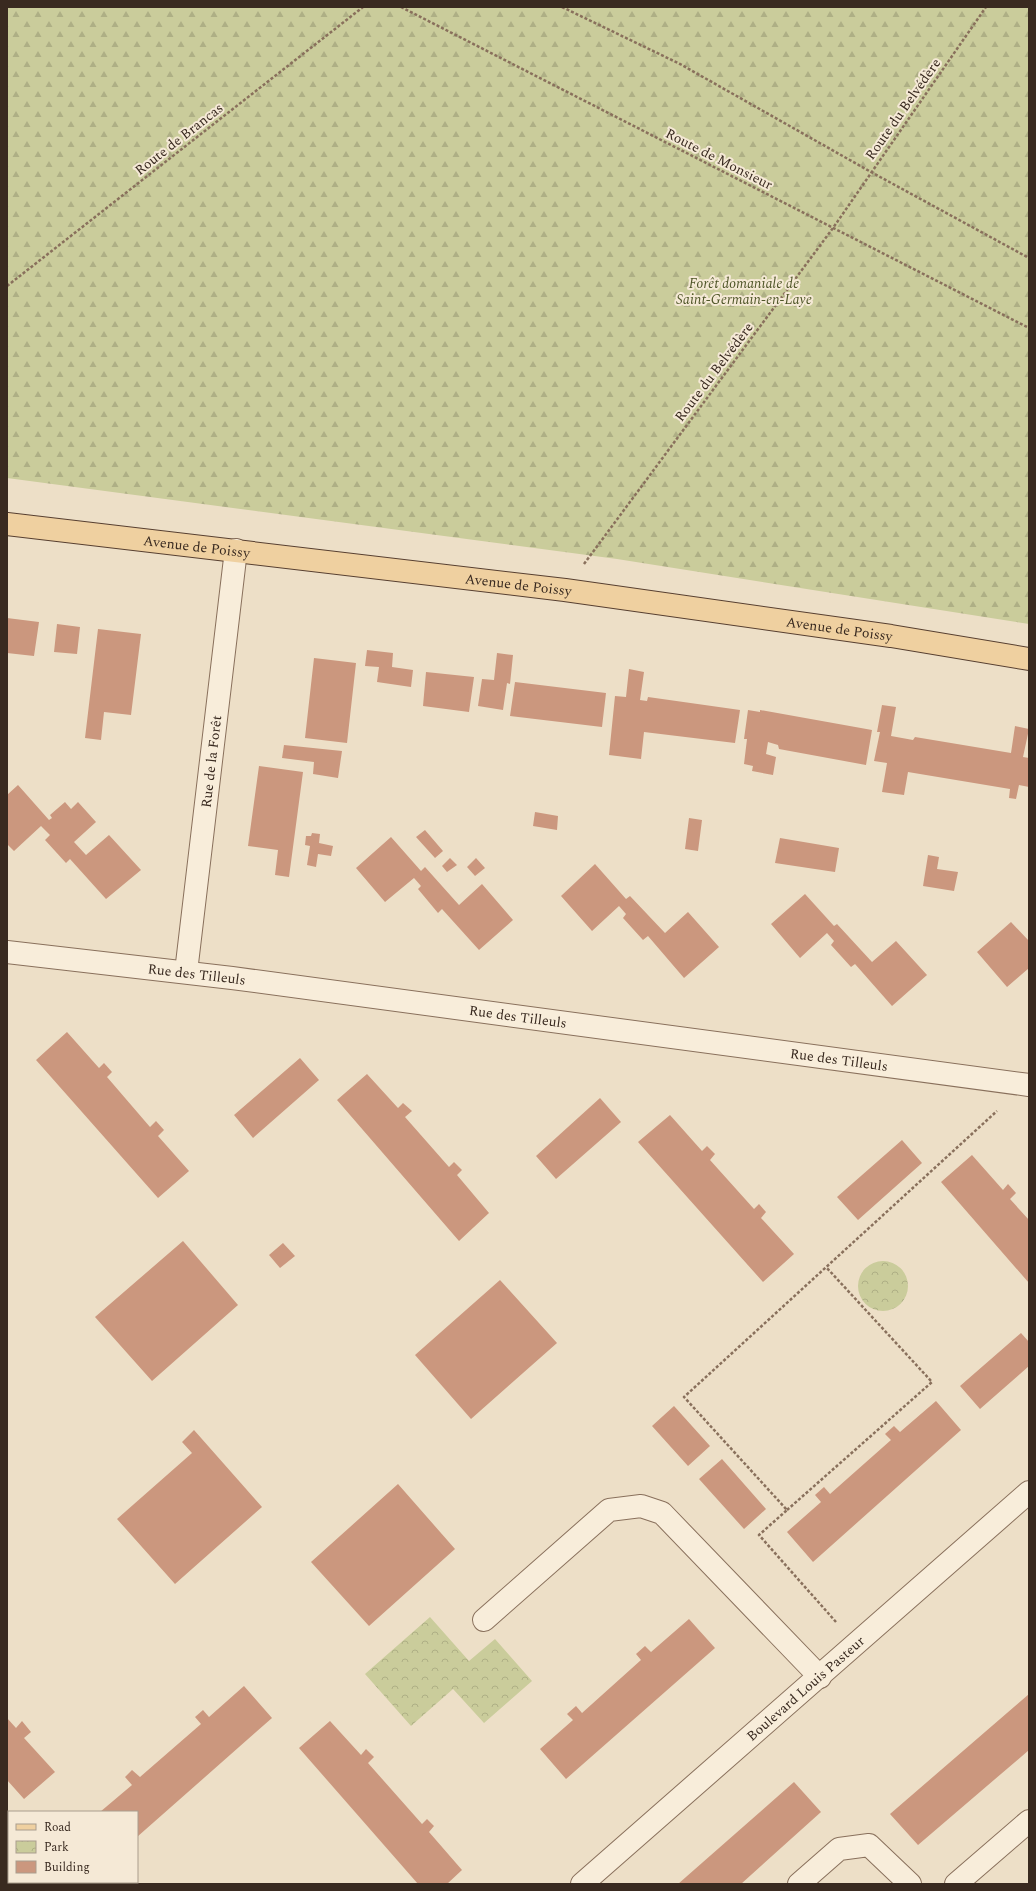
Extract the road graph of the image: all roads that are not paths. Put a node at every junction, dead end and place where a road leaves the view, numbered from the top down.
1 (7, 524) edge
2 (236, 550) junction
3 (1029, 658) edge
4 (7, 952) edge
5 (186, 972) junction
6 (1022, 1083) edge
7 (1029, 1492) edge
8 (484, 1620) dead end
9 (820, 1677) junction
10 (1029, 1821) edge
11 (582, 1884) edge
12 (799, 1884) edge
13 (910, 1884) edge
14 (956, 1884) edge

1 - 2 main road, Avenue de Poissy
2 - 3 main road, Avenue de Poissy
2 - 5 street, Rue de la Forêt
4 - 5 street, Rue des Tilleuls
5 - 6 street, Rue des Tilleuls
7 - 9 street, Boulevard Louis Pasteur
8 - 9 street
9 - 11 street, Boulevard Louis Pasteur
10 - 14 street
12 - 13 street

